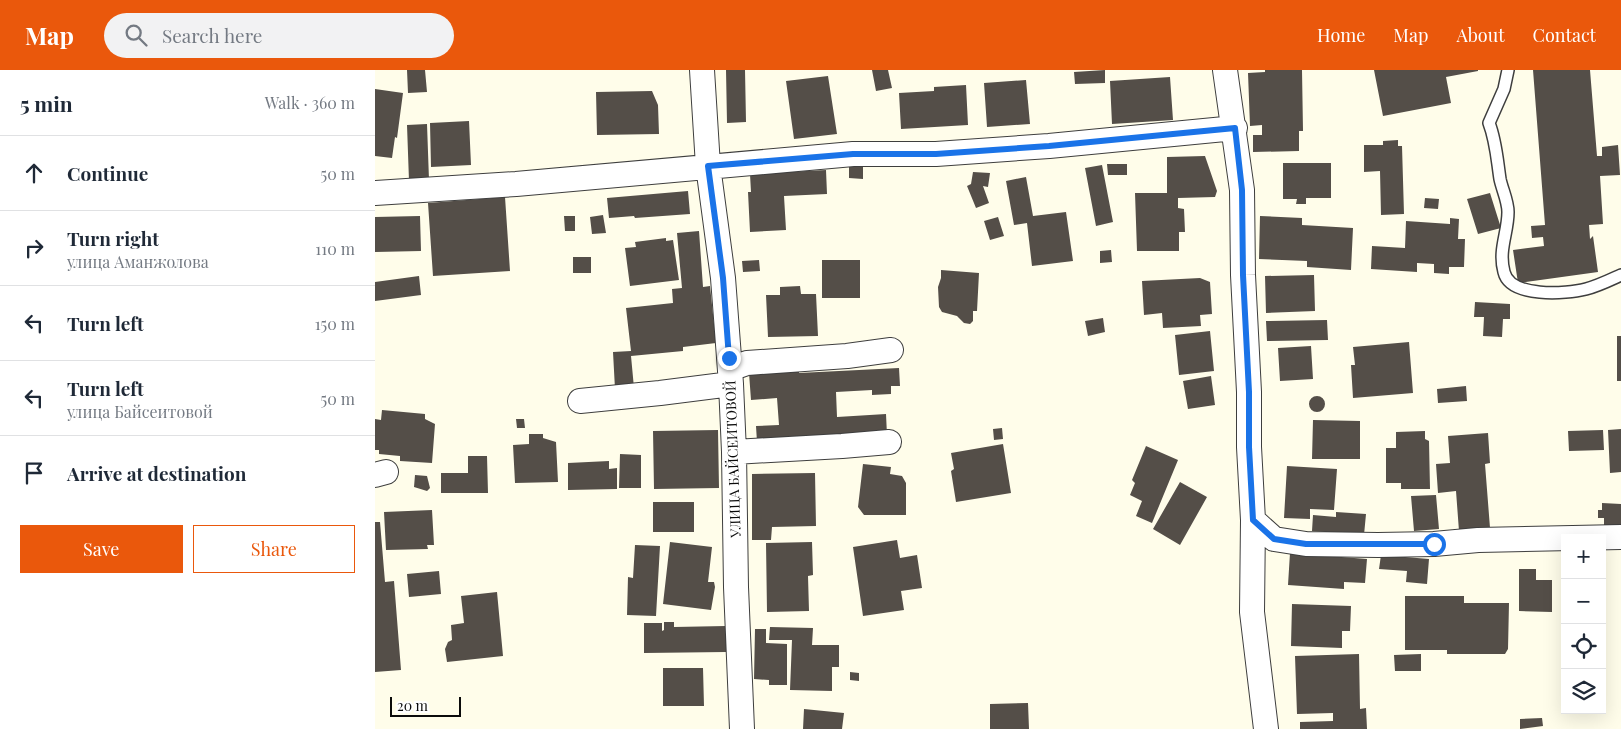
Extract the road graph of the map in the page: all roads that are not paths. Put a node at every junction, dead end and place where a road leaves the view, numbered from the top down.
1 (702, 70) edge
2 (1225, 70) edge
3 (1508, 70) edge
4 (1235, 128) junction
5 (708, 166) junction
6 (375, 192) edge
7 (1621, 275) edge
8 (891, 350) dead end
9 (730, 377) junction
10 (580, 401) dead end
11 (889, 442) dead end
12 (734, 452) junction
13 (1253, 520) junction
14 (1621, 537) edge
15 (742, 729) edge
16 (1266, 729) edge

1 - 5 street, УЛИЦА БАЙСЕИТОВОЙ
2 - 4 street
3 - 7 lane
4 - 5 street
4 - 13 street
5 - 6 street
5 - 9 street, УЛИЦА БАЙСЕИТОВОЙ
8 - 9 street
9 - 10 street
9 - 12 street, УЛИЦА БАЙСЕИТОВОЙ
11 - 12 street
12 - 15 street, УЛИЦА БАЙСЕИТОВОЙ
13 - 14 street
13 - 16 street

